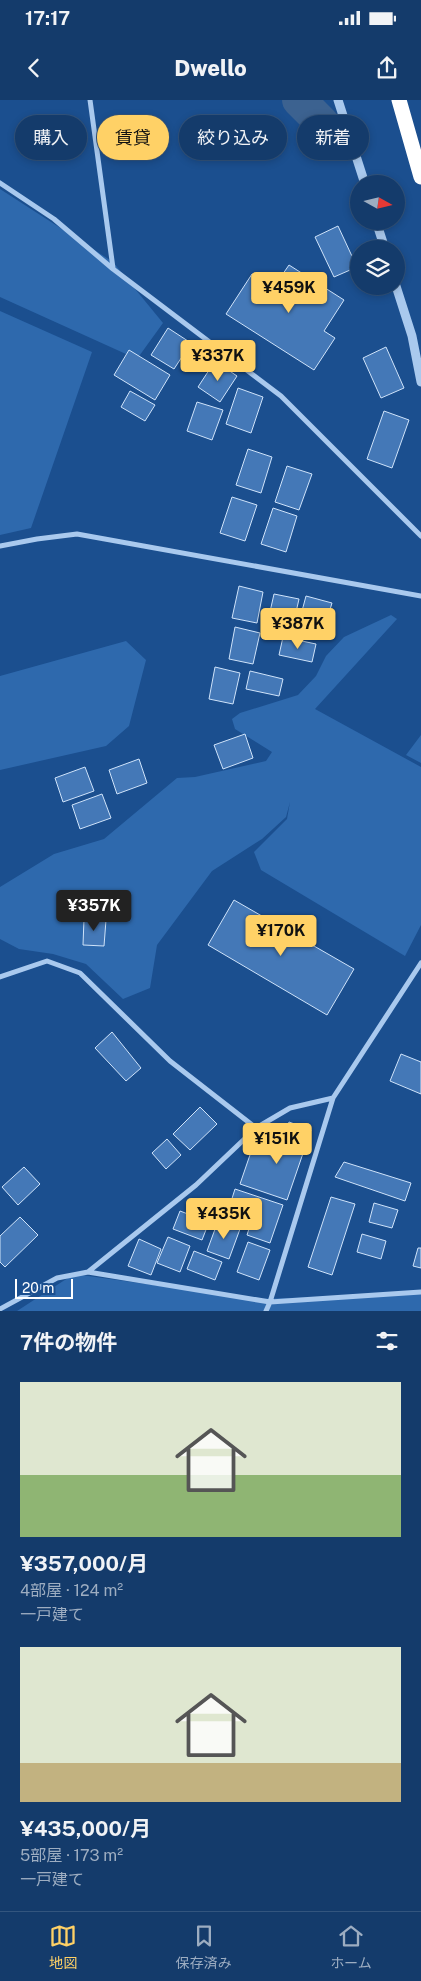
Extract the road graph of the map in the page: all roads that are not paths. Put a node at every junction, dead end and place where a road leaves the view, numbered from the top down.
1 (90, 100) edge
2 (338, 100) edge
3 (399, 100) edge
4 (361, 175) edge
5 (421, 177) edge
6 (0, 183) edge
7 (113, 268) junction
8 (399, 295) edge
9 (421, 382) edge
10 (421, 536) edge
11 (0, 546) edge
12 (421, 596) edge
13 (421, 963) edge
14 (0, 977) edge
15 (333, 1098) junction
16 (256, 1128) junction
17 (88, 1272) junction
18 (421, 1292) edge
19 (0, 1302) edge
20 (270, 1302) junction
21 (2, 1308) edge
22 (266, 1311) edge

1 - 7 street
2 - 4 street
3 - 5 highway
6 - 7 street
7 - 10 street
8 - 9 street
11 - 12 street
13 - 15 street
14 - 16 street
15 - 16 street
15 - 20 street
16 - 17 street
17 - 20 street
17 - 21 street
18 - 20 street
19 - 21 street
20 - 22 street

